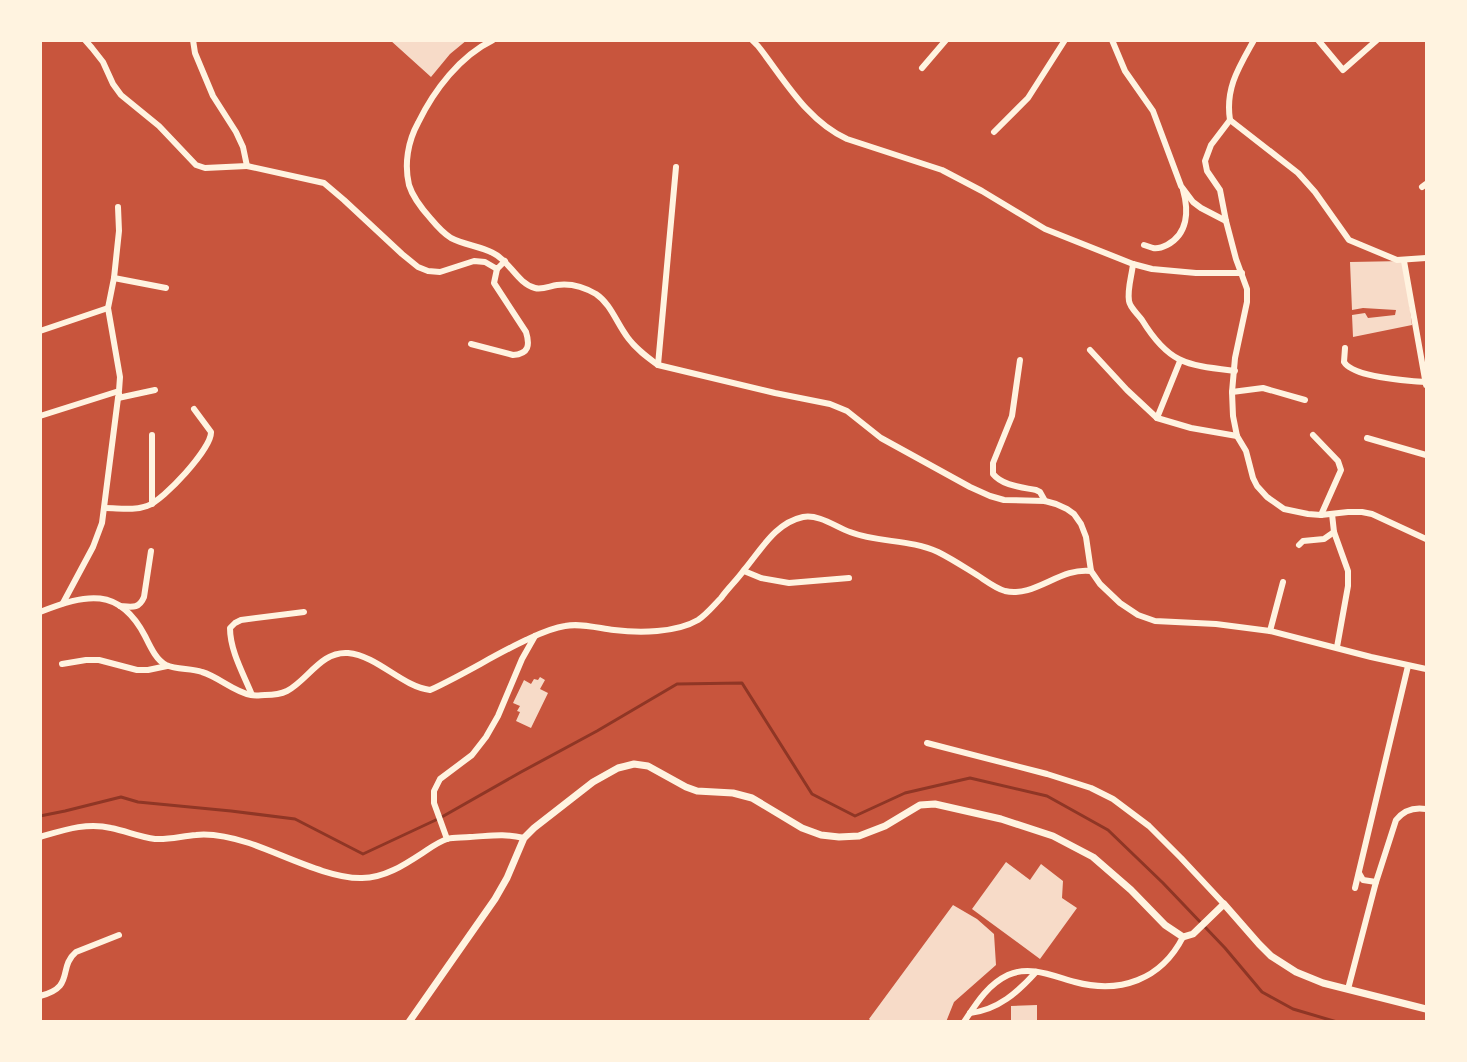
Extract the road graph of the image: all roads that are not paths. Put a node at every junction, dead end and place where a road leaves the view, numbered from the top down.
1 (85, 40) edge
2 (193, 40) edge
3 (493, 40) edge
4 (752, 40) edge
5 (946, 40) edge
6 (1065, 40) edge
7 (1112, 40) edge
8 (1254, 40) edge
9 (1318, 40) edge
10 (1377, 40) edge
11 (922, 68) dead end
12 (1230, 120) junction
13 (994, 132) dead end
14 (247, 166) junction
15 (676, 167) dead end
16 (1181, 186) junction
17 (118, 207) dead end
18 (1226, 221) junction
19 (1144, 245) dead end
20 (1426, 258) edge
21 (505, 261) junction
22 (1404, 261) junction
23 (1133, 264) junction
24 (497, 269) junction
25 (1242, 273) junction
26 (114, 278) junction
27 (166, 288) dead end
28 (108, 308) junction
29 (40, 331) edge
30 (471, 344) dead end
31 (1345, 348) dead end
32 (1090, 350) dead end
33 (1020, 360) dead end
34 (1180, 360) junction
35 (658, 365) junction
36 (1234, 371) junction
37 (1426, 384) edge
38 (155, 390) dead end
39 (1232, 392) junction
40 (119, 394) junction
41 (1305, 400) dead end
42 (194, 409) dead end
43 (40, 416) edge
44 (1157, 418) junction
45 (152, 435) dead end
46 (1313, 435) dead end
47 (1237, 436) junction
48 (1367, 438) dead end
49 (1426, 455) edge
50 (1045, 501) junction
51 (152, 504) junction
52 (105, 508) junction
53 (1321, 514) junction
54 (1332, 514) junction
55 (1334, 532) junction
56 (1426, 539) edge
57 (1299, 545) dead end
58 (151, 551) dead end
59 (744, 571) junction
60 (1091, 571) junction
61 (849, 578) dead end
62 (1282, 582) dead end
63 (63, 603) junction
64 (120, 606) junction
65 (40, 612) edge
66 (304, 612) dead end
67 (1270, 631) junction
68 (535, 636) junction
69 (1337, 647) junction
70 (62, 664) dead end
71 (167, 666) junction
72 (1408, 666) junction
73 (1426, 669) edge
74 (252, 695) junction
75 (927, 743) dead end
76 (1426, 809) edge
77 (40, 837) edge
78 (524, 838) junction
79 (447, 839) junction
80 (1359, 873) junction
81 (1376, 882) junction
82 (1355, 888) dead end
83 (1224, 904) junction
84 (119, 935) dead end
85 (1183, 937) junction
86 (1036, 972) junction
87 (1348, 989) junction
88 (40, 996) edge
89 (1426, 1010) edge
90 (970, 1013) junction
91 (410, 1022) edge
92 (964, 1022) edge

1 - 14 street
2 - 14 street
3 - 21 street
4 - 23 street
5 - 11 street
6 - 13 street
7 - 16 street
8 - 12 street
9 - 10 street
12 - 18 street
12 - 22 street
14 - 24 street
15 - 35 street
16 - 18 street
16 - 19 street
17 - 26 street
18 - 25 street
20 - 22 street
21 - 24 street
21 - 35 street
22 - 37 street
23 - 25 street
23 - 34 street
24 - 30 street
25 - 36 street
26 - 27 street
26 - 28 street
28 - 29 street
28 - 40 street
31 - 37 street
32 - 44 street
33 - 50 street
34 - 36 street
34 - 44 street
35 - 50 street
36 - 39 street
38 - 40 street
39 - 41 street
39 - 47 street
40 - 43 street
40 - 52 street
42 - 51 street
44 - 47 street
45 - 51 street
46 - 53 street
47 - 53 street
48 - 49 street
50 - 60 street
51 - 52 street
52 - 63 street
53 - 54 street
54 - 55 street
54 - 56 street
55 - 57 street
55 - 69 street
58 - 64 street
59 - 60 street
59 - 61 street
59 - 68 street
60 - 67 street
62 - 67 street
63 - 64 street
63 - 65 street
64 - 71 street
66 - 74 street
67 - 69 street
68 - 74 street
68 - 79 street
69 - 72 street
70 - 71 street
71 - 74 street
72 - 73 street
72 - 80 street
75 - 83 street
76 - 81 street
77 - 79 street
78 - 79 street
78 - 85 street
78 - 91 street
80 - 81 street
80 - 82 street
81 - 87 street
83 - 85 street
83 - 87 street
84 - 88 street
85 - 86 street
86 - 90 street
86 - 90 street
87 - 89 street
90 - 92 street

